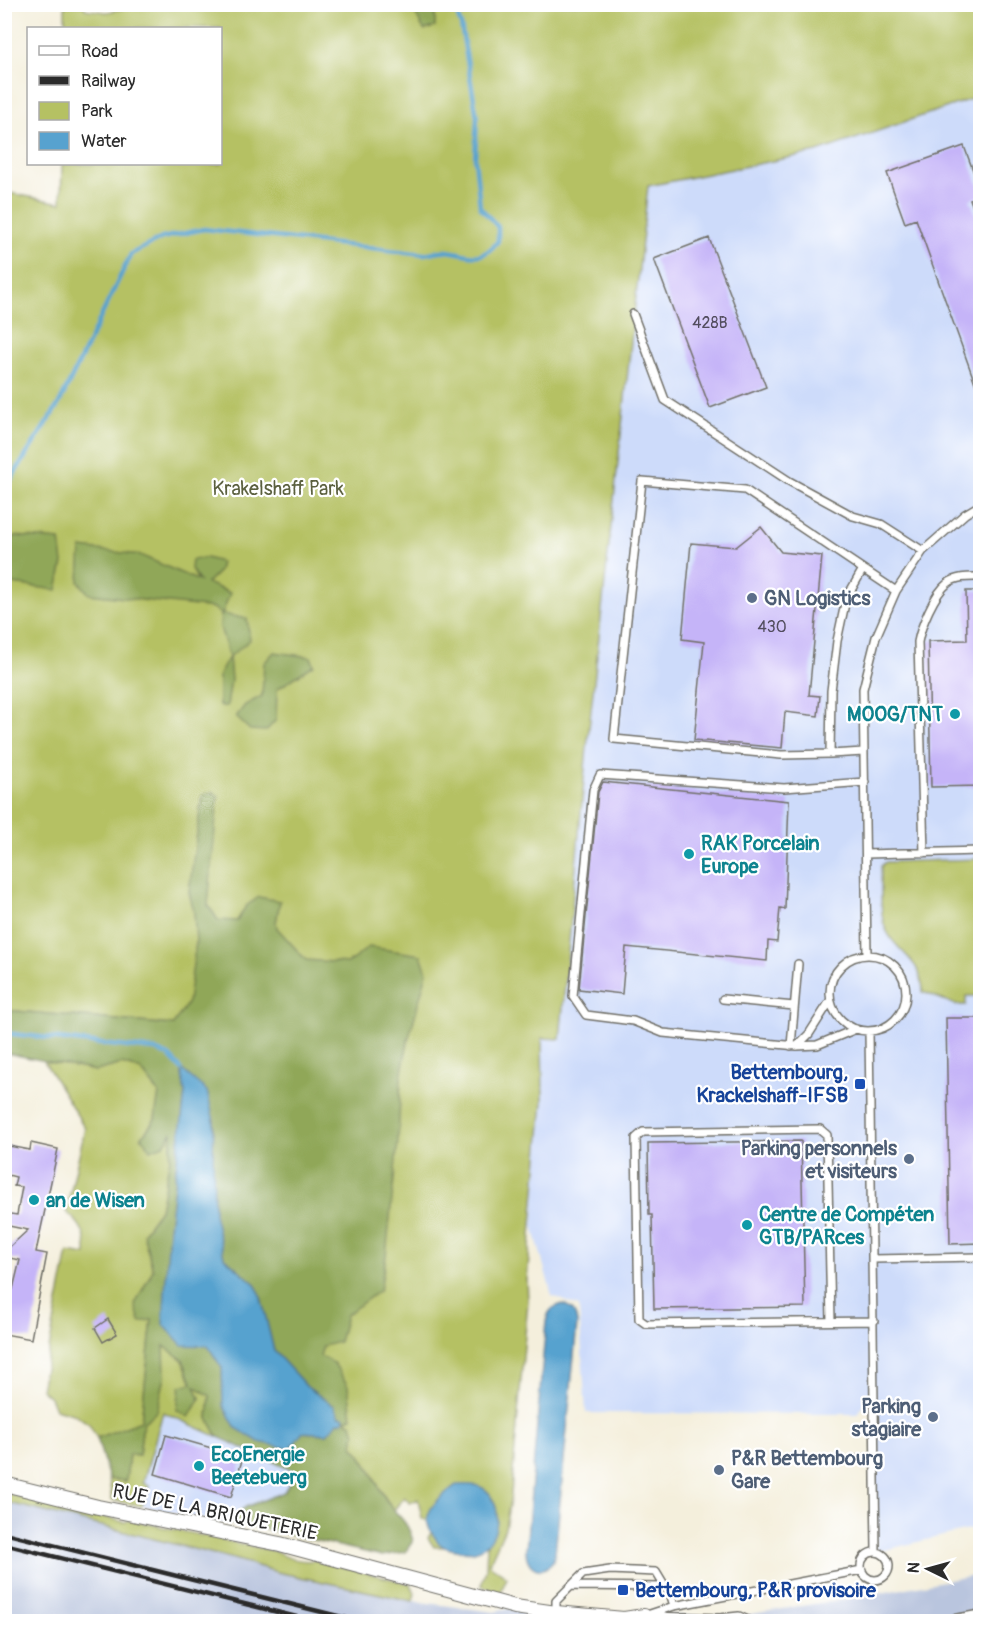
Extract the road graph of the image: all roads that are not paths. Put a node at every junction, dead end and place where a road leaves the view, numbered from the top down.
1 (633, 314) dead end
2 (981, 505) edge
3 (923, 551) junction
4 (863, 569) junction
5 (981, 577) edge
6 (896, 591) junction
7 (864, 752) junction
8 (830, 754) junction
9 (865, 782) junction
10 (981, 851) edge
11 (924, 853) junction
12 (866, 854) junction
13 (867, 955) junction
14 (798, 964) dead end
15 (723, 999) dead end
16 (831, 1001) junction
17 (794, 1006) junction
18 (856, 1029) junction
19 (869, 1031) junction
20 (794, 1046) junction
21 (981, 1257) edge
22 (873, 1259) junction
23 (831, 1321) junction
24 (874, 1321) junction
25 (876, 1456) junction
26 (849, 1461) dead end
27 (4, 1484) edge
28 (876, 1552) junction
29 (862, 1570) junction
30 (572, 1586) junction
31 (665, 1587) junction
32 (674, 1606) junction
33 (556, 1613) junction
34 (981, 1614) edge
35 (644, 1616) junction
36 (752, 1622) edge
37 (936, 1622) edge

1 - 3 lane
2 - 3 lane
3 - 6 lane
4 - 6 lane
4 - 8 lane
4 - 8 lane
5 - 11 lane
6 - 7 lane
7 - 8 lane
7 - 9 lane
9 - 12 lane
9 - 20 lane
10 - 11 lane
11 - 12 lane
12 - 13 lane
13 - 16 lane
13 - 19 lane
14 - 17 lane
15 - 17 lane
16 - 18 lane
16 - 20 lane
17 - 20 lane
18 - 19 lane
18 - 20 lane
19 - 22 lane
21 - 22 lane
22 - 24 lane
23 - 23 lane
23 - 24 lane
24 - 25 lane
25 - 26 lane
25 - 28 lane
27 - 33 street, RUE DE LA BRIQUETERIE
28 - 29 lane
28 - 29 lane
29 - 32 lane
30 - 31 lane
30 - 31 lane
30 - 33 lane
31 - 32 lane
32 - 35 lane
33 - 35 street, RUE DE LA BRIQUETERIE
34 - 37 lane
35 - 36 lane

